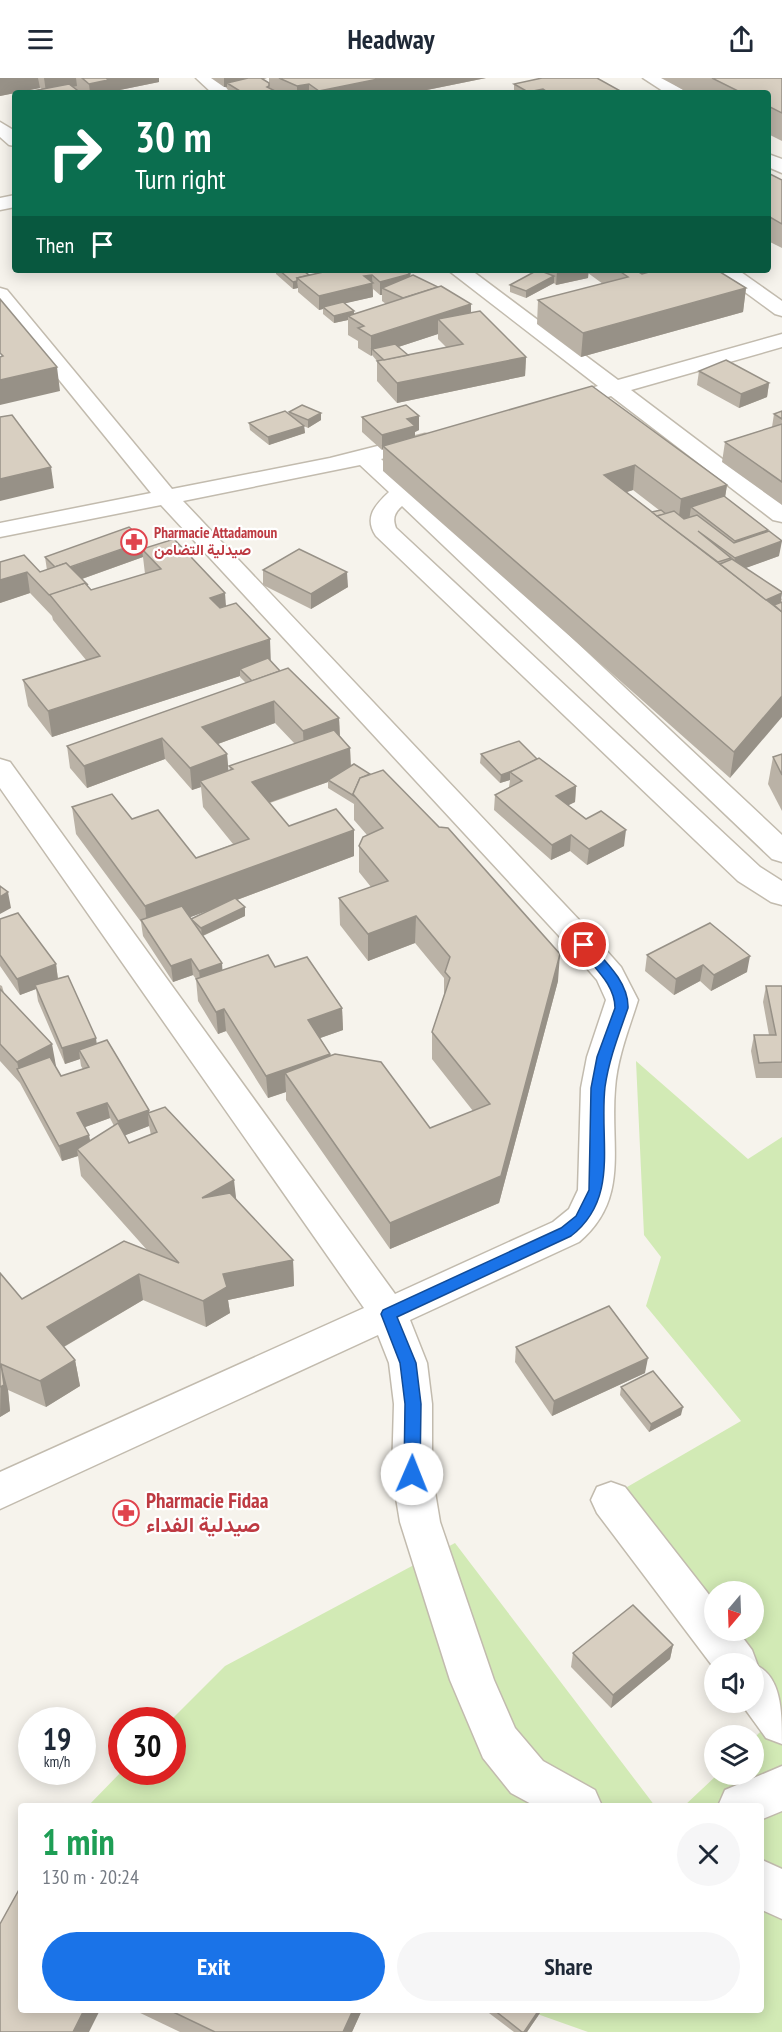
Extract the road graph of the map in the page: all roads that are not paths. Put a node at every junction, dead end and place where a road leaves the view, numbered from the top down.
1 (204, 78) edge
2 (651, 78) edge
3 (633, 83) dead end
4 (219, 90) edge
5 (646, 90) edge
6 (673, 90) edge
7 (0, 127) edge
8 (12, 138) edge
9 (462, 273) edge
10 (728, 273) edge
11 (0, 294) edge
12 (782, 310) edge
13 (782, 340) edge
14 (614, 389) junction
15 (535, 411) edge
16 (444, 436) edge
17 (365, 458) junction
18 (402, 493) junction
19 (168, 499) junction
20 (782, 515) edge
21 (0, 530) edge
22 (0, 768) edge
23 (782, 852) edge
24 (782, 895) edge
25 (389, 1314) junction
26 (0, 1491) edge
27 (611, 1500) dead end
28 (729, 1653) edge
29 (764, 1699) edge
30 (782, 1723) edge
31 (782, 1788) edge
32 (574, 1803) edge
33 (748, 1803) edge
34 (764, 1885) edge
35 (782, 1896) edge

1 - 4 street
2 - 6 street
3 - 5 street
7 - 8 street
9 - 14 street
10 - 12 street
11 - 19 street
13 - 14 street
14 - 15 street
14 - 20 street
16 - 17 street
17 - 18 street
17 - 19 street
18 - 23 street
18 - 24 street
19 - 21 street
19 - 25 street
22 - 25 street
25 - 26 street
25 - 32 street
27 - 28 street
29 - 30 street
31 - 33 street
34 - 35 street

